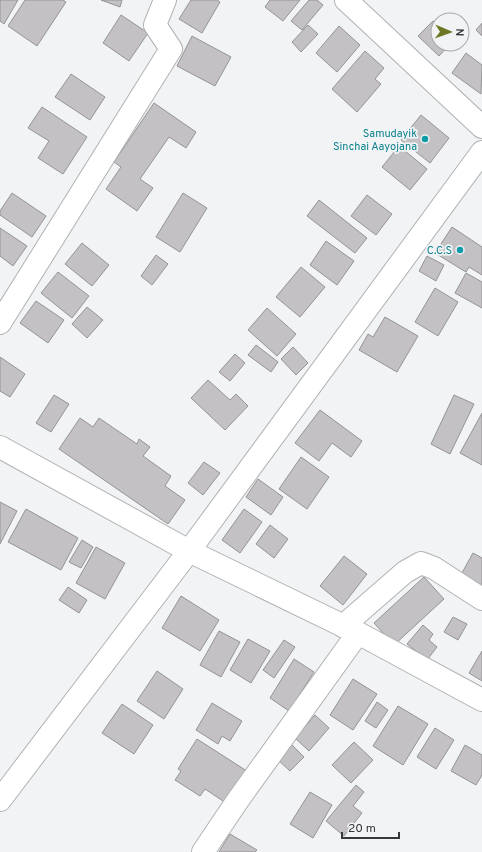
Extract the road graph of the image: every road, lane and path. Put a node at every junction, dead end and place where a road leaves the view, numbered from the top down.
1 (165, 0) edge
2 (346, 0) edge
3 (482, 127) edge
4 (482, 152) edge
5 (0, 324) edge
6 (0, 447) edge
7 (189, 551) junction
8 (482, 598) edge
9 (351, 630) junction
10 (482, 700) edge
11 (0, 800) edge
12 (204, 852) edge

1 - 5 street
2 - 3 street
4 - 7 street
6 - 7 street
7 - 9 street
7 - 11 street
8 - 9 street
9 - 10 street
9 - 12 street

